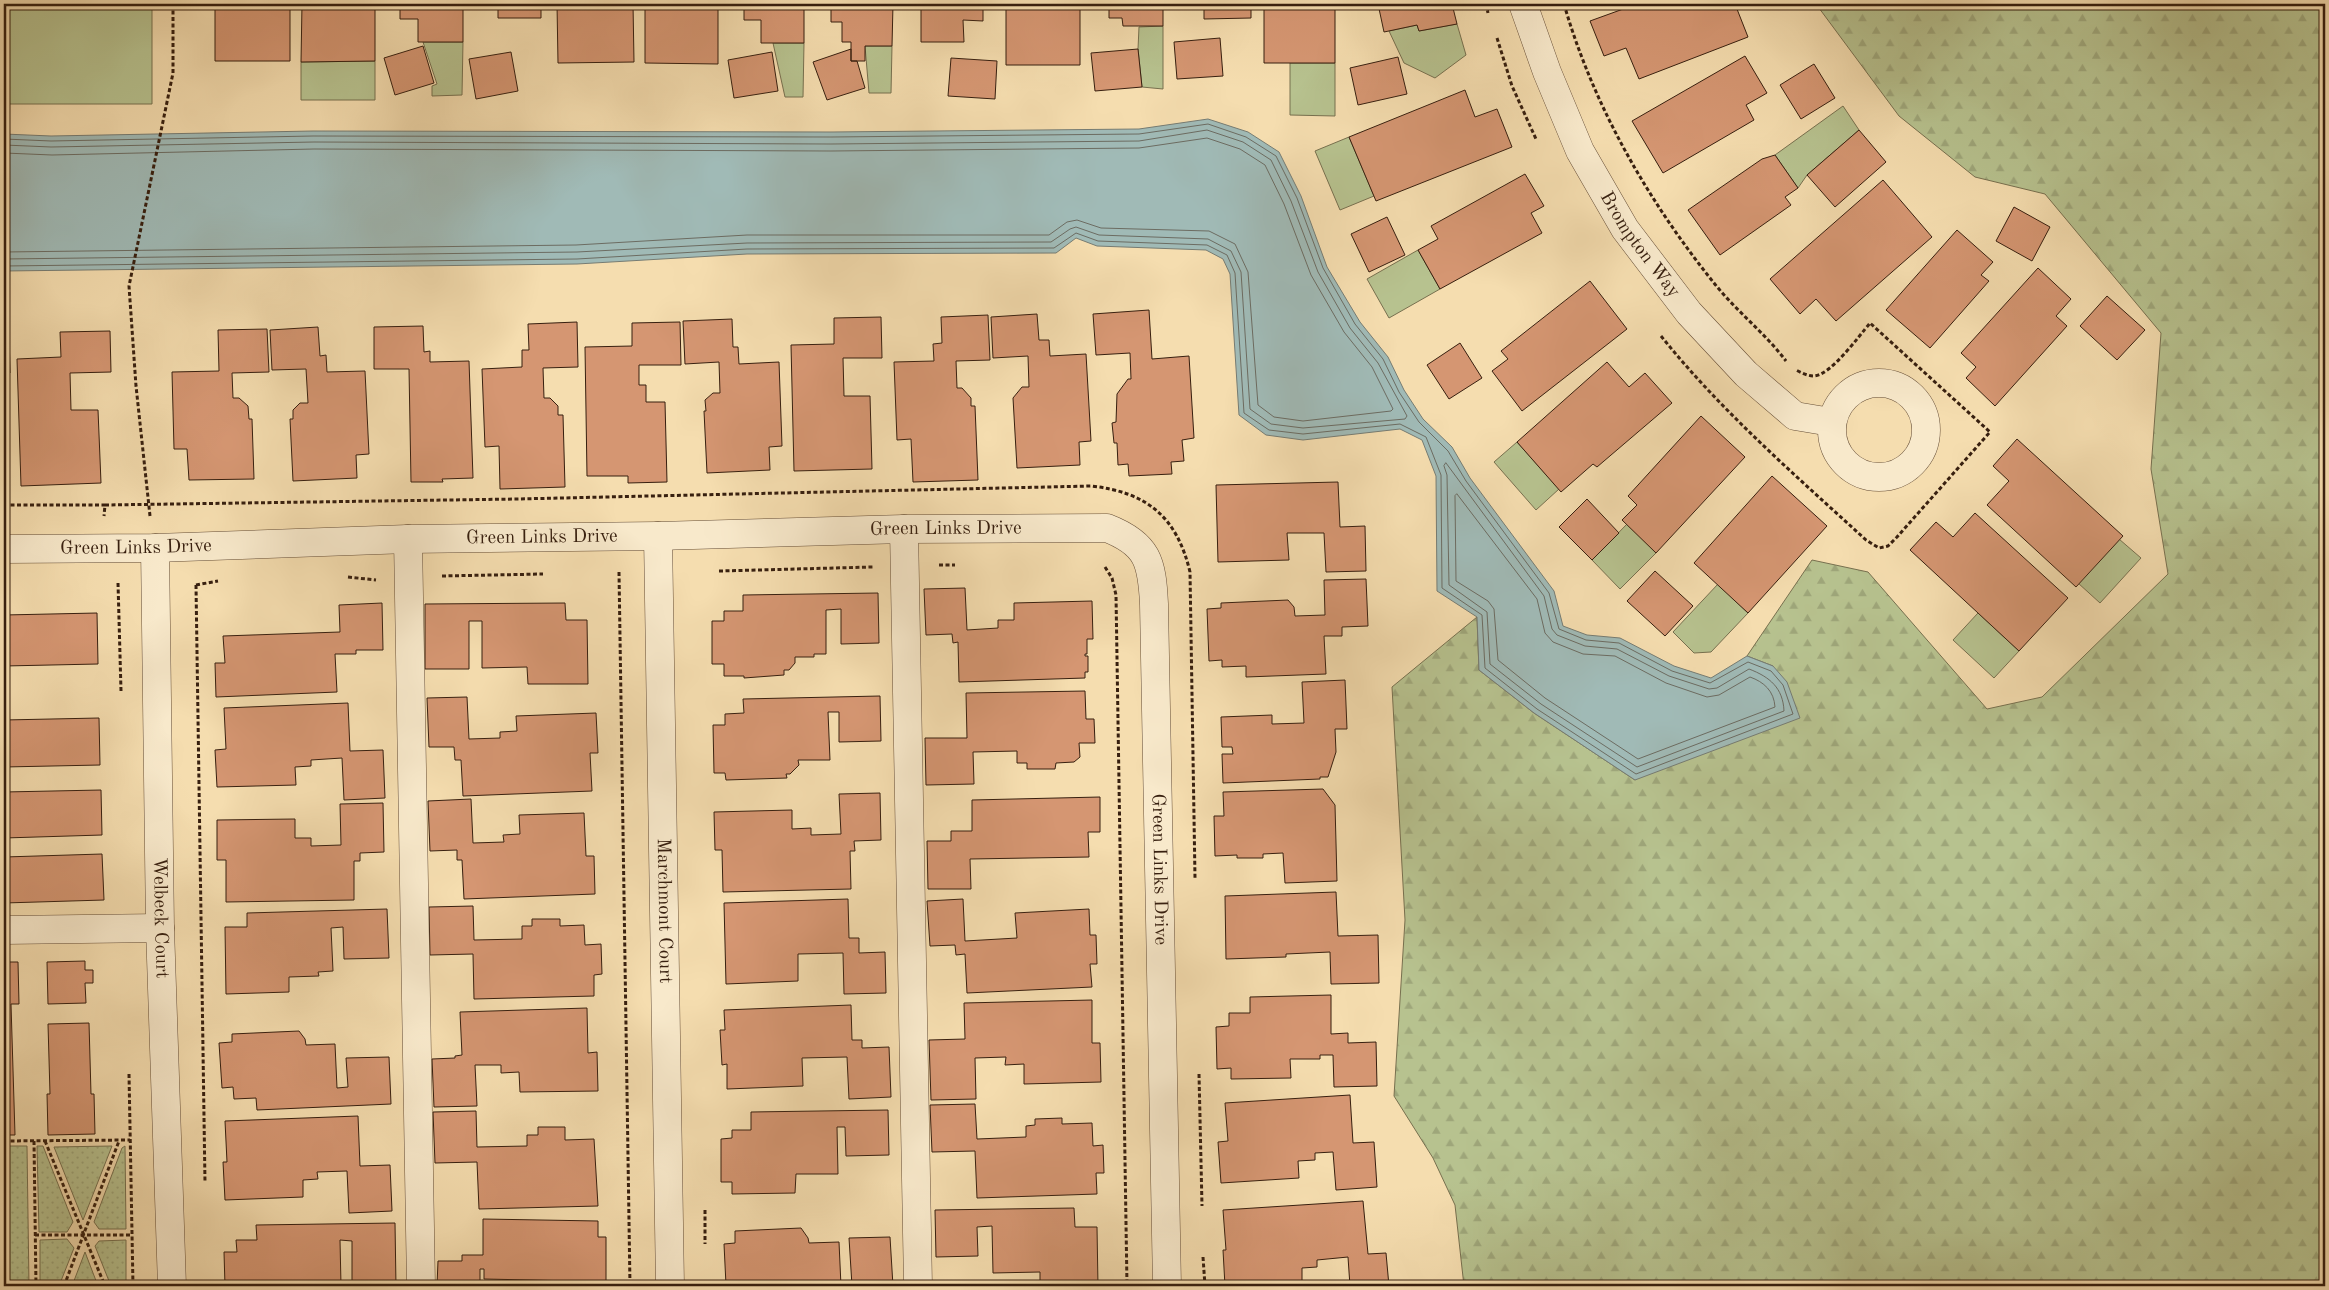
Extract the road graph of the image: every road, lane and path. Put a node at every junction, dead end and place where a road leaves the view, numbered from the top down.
1 (173, 4) edge
2 (1523, 4) edge
3 (1831, 422) dead end
4 (4, 505) edge
5 (104, 522) dead end
6 (904, 529) junction
7 (658, 536) junction
8 (408, 538) junction
9 (4, 549) edge
10 (156, 561) junction
11 (1102, 564) dead end
12 (960, 565) dead end
13 (904, 566) junction
14 (713, 571) dead end
15 (619, 572) dead end
16 (160, 928) junction
17 (4, 930) edge
18 (129, 1073) dead end
19 (130, 1140) junction
20 (4, 1141) edge
21 (34, 1141) junction
22 (45, 1141) junction
23 (119, 1141) junction
24 (205, 1186) dead end
25 (35, 1235) junction
26 (84, 1235) junction
27 (132, 1235) junction
28 (36, 1286) edge
29 (64, 1286) edge
30 (105, 1286) edge
31 (133, 1286) edge
32 (172, 1286) edge
33 (421, 1286) edge
34 (630, 1286) edge
35 (670, 1286) edge
36 (918, 1286) edge
37 (1126, 1286) edge
38 (1167, 1286) edge

1 - 10 path
2 - 3 street, Brompton Way
4 - 5 path
6 - 7 street, Green Links Drive
6 - 13 street
6 - 38 street, Green Links Drive
7 - 8 street, Green Links Drive
7 - 35 street, Marchmont Court
8 - 10 street, Green Links Drive
8 - 33 street
9 - 10 street, Green Links Drive
10 - 16 street, Welbeck Court
10 - 24 path
11 - 37 path
12 - 13 path
13 - 14 path
13 - 36 street
15 - 34 path
16 - 17 street
16 - 32 street, Welbeck Court
18 - 19 path
19 - 23 path
19 - 27 path
20 - 21 path
21 - 22 path
21 - 25 path
22 - 23 path
22 - 26 path
23 - 26 path
25 - 26 path
25 - 28 path
26 - 27 path
26 - 29 path
26 - 30 path
27 - 31 path

